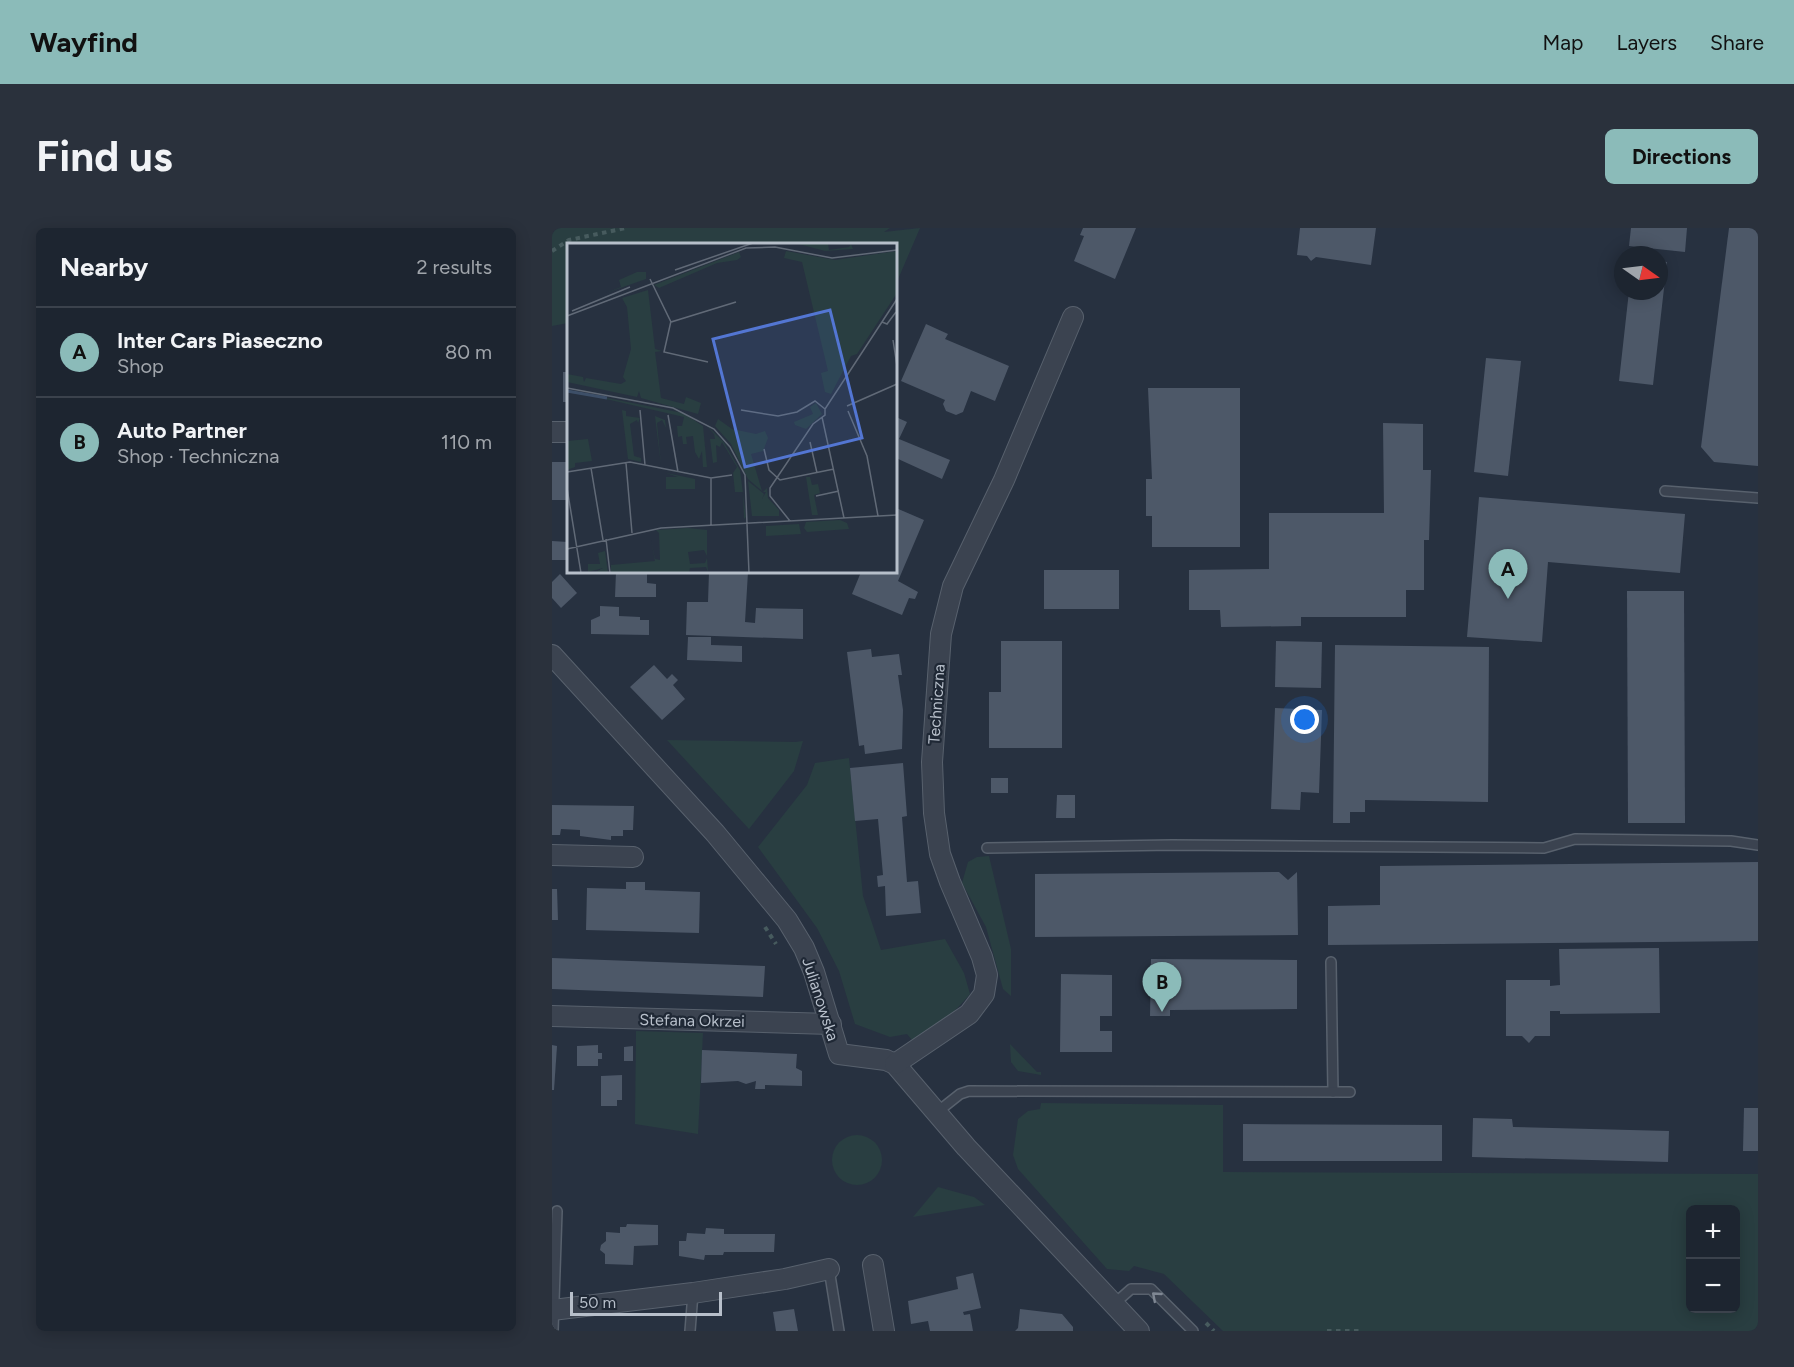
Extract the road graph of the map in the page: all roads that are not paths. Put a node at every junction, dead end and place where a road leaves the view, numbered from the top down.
1 (1073, 317) dead end
2 (1665, 491) dead end
3 (1758, 498) edge
4 (552, 655) edge
5 (1758, 845) edge
6 (987, 848) dead end
7 (552, 855) edge
8 (633, 857) dead end
9 (1331, 962) dead end
10 (552, 1016) edge
11 (831, 1024) junction
12 (895, 1064) junction
13 (1333, 1092) junction
14 (1350, 1092) dead end
15 (936, 1113) junction
16 (557, 1211) dead end
17 (873, 1265) dead end
18 (829, 1269) joint
19 (693, 1293) junction
20 (1114, 1304) junction
21 (552, 1310) edge
22 (553, 1331) edge
23 (690, 1331) edge
24 (839, 1331) edge
25 (884, 1331) edge
26 (1139, 1331) edge
27 (1193, 1331) edge

1 - 12 street, Techniczna
2 - 3 lane
4 - 11 street, Julianowska
5 - 6 lane
7 - 8 street
9 - 13 lane
10 - 11 street, Stefana Okrzei
11 - 12 street, Julianowska
12 - 15 street
13 - 14 lane
13 - 15 lane
15 - 20 street
16 - 21 lane
17 - 25 street
18 - 19 street
18 - 24 lane
19 - 21 street
19 - 23 lane
20 - 26 street
27 -> 20 lane
21 - 22 lane

